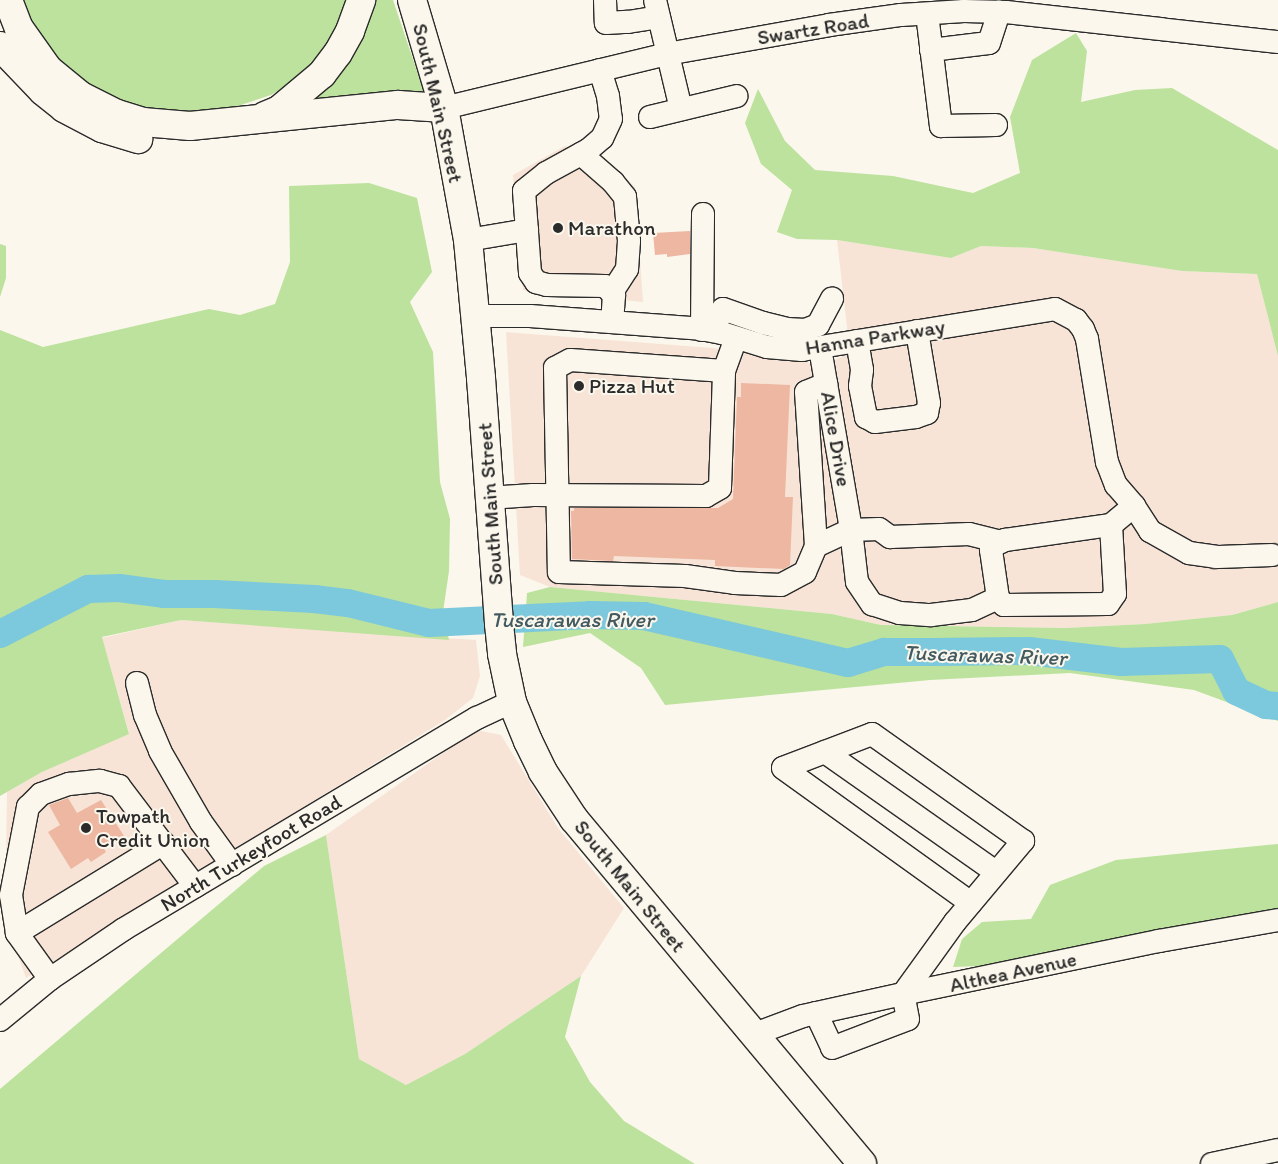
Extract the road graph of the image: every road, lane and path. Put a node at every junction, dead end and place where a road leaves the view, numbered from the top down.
1 (8, 0) edge
2 (360, 0) edge
3 (412, 0) edge
4 (605, 0) edge
5 (657, 8) edge
6 (994, 8) edge
7 (927, 14) junction
8 (1278, 42) edge
9 (0, 46) edge
10 (931, 50) junction
11 (667, 54) junction
12 (600, 70) junction
13 (737, 96) dead end
14 (444, 108) junction
15 (681, 109) junction
16 (264, 117) junction
17 (650, 117) dead end
18 (996, 125) dead end
19 (581, 154) junction
20 (703, 214) dead end
21 (526, 230) junction
22 (468, 240) junction
23 (547, 285) junction
24 (612, 292) junction
25 (832, 299) dead end
26 (474, 316) junction
27 (546, 318) junction
28 (612, 322) junction
29 (708, 330) junction
30 (917, 331) junction
31 (736, 338) junction
32 (857, 341) junction
33 (811, 343) junction
34 (724, 371) junction
35 (826, 384) junction
36 (558, 495) junction
37 (488, 498) junction
38 (1134, 506) junction
39 (1112, 525) junction
40 (851, 530) junction
41 (1001, 542) junction
42 (816, 546) junction
43 (1272, 555) dead end
44 (998, 598) junction
45 (137, 683) dead end
46 (512, 702) junction
47 (825, 752) junction
48 (164, 843) junction
49 (232, 864) junction
50 (996, 872) junction
51 (195, 886) junction
52 (971, 903) junction
53 (1278, 920) edge
54 (17, 933) junction
55 (50, 979) junction
56 (903, 994) junction
57 (816, 1013) junction
58 (0, 1020) edge
59 (752, 1035) junction
60 (1278, 1150) edge
61 (862, 1164) edge
62 (1212, 1164) edge

1 - 16 main road
2 - 16 main road
3 - 14 main road, South Main Street
4 - 5 street
5 - 11 street
6 - 7 street, Swartz Road
6 - 8 street, Swartz Road
6 - 10 street
7 - 10 street
7 - 11 street, Swartz Road
9 - 14 main road
10 - 18 street
11 - 12 street, Swartz Road
11 - 15 street
12 - 14 street, Swartz Road
12 - 19 street
13 - 15 street
14 - 16 main road
14 - 22 main road, South Main Street
15 - 17 street
19 - 21 street
19 - 24 street
20 - 29 street
21 - 22 street
21 - 23 street
22 - 26 main road, South Main Street
23 - 24 street
23 - 27 street
24 - 28 street
25 - 33 street
26 - 27 street, Hanna Parkway
26 - 37 main road, South Main Street
27 - 28 street, Hanna Parkway
28 - 29 street, Hanna Parkway
29 - 31 street, Hanna Parkway
29 - 33 street
30 - 32 street, Hanna Parkway
30 - 32 street
30 - 38 street, Hanna Parkway
31 - 33 street, Hanna Parkway
31 - 34 street
32 - 33 street, Hanna Parkway
33 - 35 street, Alice Drive
34 - 36 street
34 - 36 street
35 - 40 street, Alice Drive
35 - 42 street
36 - 37 street
36 - 42 street
37 - 46 main road, South Main Street
38 - 39 street
38 - 43 street, Hanna Parkway
39 - 41 street
39 - 44 street
40 - 41 street
40 - 42 street
40 - 44 street, Alice Drive
41 - 44 street
45 - 49 street
46 - 49 street, North Turkeyfoot Road
46 - 59 main road, South Main Street
47 - 50 street
47 - 50 street
47 - 52 street
48 - 51 street
48 - 54 street
48 - 54 street
49 - 51 street, North Turkeyfoot Road
50 - 52 street
51 - 55 street, North Turkeyfoot Road
52 - 56 street
53 - 56 street, Althea Avenue
54 - 55 street
55 - 58 street, North Turkeyfoot Road
56 - 57 street, Althea Avenue
56 - 57 street
57 - 59 street, Althea Avenue
59 - 61 main road, South Main Street
60 - 62 street

